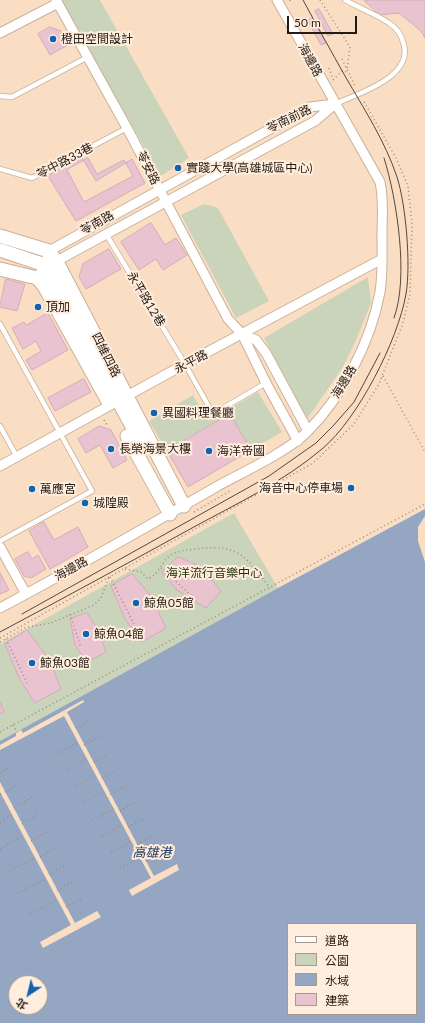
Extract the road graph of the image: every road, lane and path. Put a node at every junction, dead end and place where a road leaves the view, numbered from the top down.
1 (277, 0) edge
2 (320, 0) edge
3 (345, 0) edge
4 (57, 1) edge
5 (0, 33) edge
6 (88, 57) junction
7 (342, 59) dead end
8 (329, 68) dead end
9 (347, 72) junction
10 (334, 79) junction
11 (324, 85) junction
12 (0, 96) edge
13 (334, 104) junction
14 (127, 128) junction
15 (0, 169) edge
16 (158, 189) junction
17 (165, 202) junction
18 (106, 234) junction
19 (0, 236) edge
20 (0, 250) edge
21 (49, 250) junction
22 (382, 259) junction
23 (51, 264) junction
24 (0, 269) edge
25 (37, 278) junction
26 (0, 324) edge
27 (242, 334) junction
28 (185, 364) junction
29 (383, 376) dead end
30 (266, 383) junction
31 (119, 402) junction
32 (0, 426) edge
33 (308, 431) junction
34 (60, 434) junction
35 (298, 441) junction
36 (425, 452) edge
37 (17, 457) junction
38 (0, 466) edge
39 (425, 504) edge
40 (177, 510) junction
41 (0, 541) edge
42 (0, 547) edge
43 (124, 568) dead end
44 (161, 568) junction
45 (270, 588) junction
46 (26, 594) junction
47 (192, 596) dead end
48 (0, 608) edge
49 (70, 614) junction
50 (134, 624) dead end
51 (6, 638) junction
52 (0, 642) edge
53 (81, 648) dead end
54 (27, 683) dead end
55 (92, 719) dead end
56 (13, 725) junction
57 (76, 728) dead end
58 (0, 732) edge
59 (17, 732) dead end
60 (102, 735) dead end
61 (78, 742) dead end
62 (84, 745) dead end
63 (58, 753) dead end
64 (110, 753) dead end
65 (87, 759) dead end
66 (94, 762) dead end
67 (13, 765) dead end
68 (118, 769) dead end
69 (67, 770) dead end
70 (0, 773) edge
71 (96, 775) dead end
72 (102, 778) dead end
73 (22, 782) dead end
74 (128, 785) dead end
75 (75, 786) dead end
76 (104, 791) dead end
77 (5, 792) dead end
78 (110, 794) dead end
79 (32, 798) dead end
80 (137, 801) dead end
81 (83, 802) dead end
82 (14, 808) dead end
83 (114, 809) dead end
84 (120, 811) dead end
85 (40, 814) dead end
86 (12, 815) dead end
87 (146, 818) dead end
88 (92, 820) dead end
89 (0, 822) edge
90 (22, 824) dead end
91 (122, 825) dead end
92 (128, 827) dead end
93 (48, 831) dead end
94 (154, 835) dead end
95 (23, 836) dead end
96 (102, 836) dead end
97 (31, 840) dead end
98 (131, 841) dead end
99 (137, 844) dead end
100 (56, 848) dead end
101 (0, 850) edge
102 (163, 851) dead end
103 (111, 853) dead end
104 (40, 857) dead end
105 (35, 858) dead end
106 (140, 858) dead end
107 (146, 861) dead end
108 (66, 865) dead end
109 (120, 868) dead end
110 (7, 872) dead end
111 (49, 874) dead end
112 (46, 878) dead end
113 (75, 881) dead end
114 (57, 890) dead end
115 (18, 893) dead end
116 (83, 898) dead end
117 (57, 900) dead end
118 (66, 907) dead end
119 (30, 914) dead end

1 - 11 street, 海邊路
2 - 9 path
3 - 13 lane
4 - 5 street
4 - 6 street, 苓安路
6 - 12 lane
6 - 14 street, 苓安路
7 - 9 path
8 - 10 path
9 - 10 path
10 - 11 path
11 - 13 street, 海邊路
13 - 16 street, 苓南前路
13 - 17 street, 苓南前路
13 - 22 street, 海邊路
14 - 15 lane, 苓中路33巷
14 - 16 street, 苓安路
16 - 17 street, 苓安路
16 - 21 street, 苓南路
17 - 18 street, 苓南路
17 - 27 street, 苓安路
18 - 23 street, 苓南路
18 - 28 lane, 永平路12巷
19 - 21 street
20 - 23 street
21 - 23 street, 四維四路
22 - 27 street, 永平路
22 - 33 street, 海邊路
23 - 25 street, 苓南路
23 - 31 street, 四維四路
24 - 25 street
25 - 31 street, 四維四路
26 - 34 lane
27 - 28 street, 永平路
27 - 30 street, 苓安路
27 - 33 street, 苓安路
28 - 30 lane, 永平路12巷
28 - 31 street, 永平路
29 - 36 path
30 - 35 street, 苓安路
31 - 34 street, 永平路
31 - 40 street, 四維四路
31 - 40 street, 四維四路
32 - 37 lane
33 - 35 street, 海邊路
34 - 37 street, 永平路
34 - 41 lane
35 - 40 street, 海邊路
37 - 38 street, 永平路
39 - 45 path
40 - 46 street, 海邊路
42 - 46 street
43 - 44 path
44 - 45 path
44 - 47 path
45 - 56 path
46 - 48 street, 海邊路
49 - 50 path
49 - 51 path
49 - 53 path
51 - 52 path
51 - 54 path
55 - 57 path
56 - 58 path
56 - 59 path
60 - 62 path
61 - 63 path
64 - 66 path
65 - 69 path
67 - 70 path
68 - 72 path
71 - 75 path
73 - 77 path
74 - 78 path
76 - 81 path
79 - 82 path
80 - 84 path
83 - 88 path
85 - 90 path
86 - 89 path
87 - 92 path
91 - 96 path
93 - 97 path
94 - 99 path
95 - 101 path
98 - 103 path
100 - 104 path
102 - 107 path
105 - 110 path
106 - 109 path
108 - 111 path
112 - 115 path
113 - 114 path
116 - 118 path
117 - 119 path

